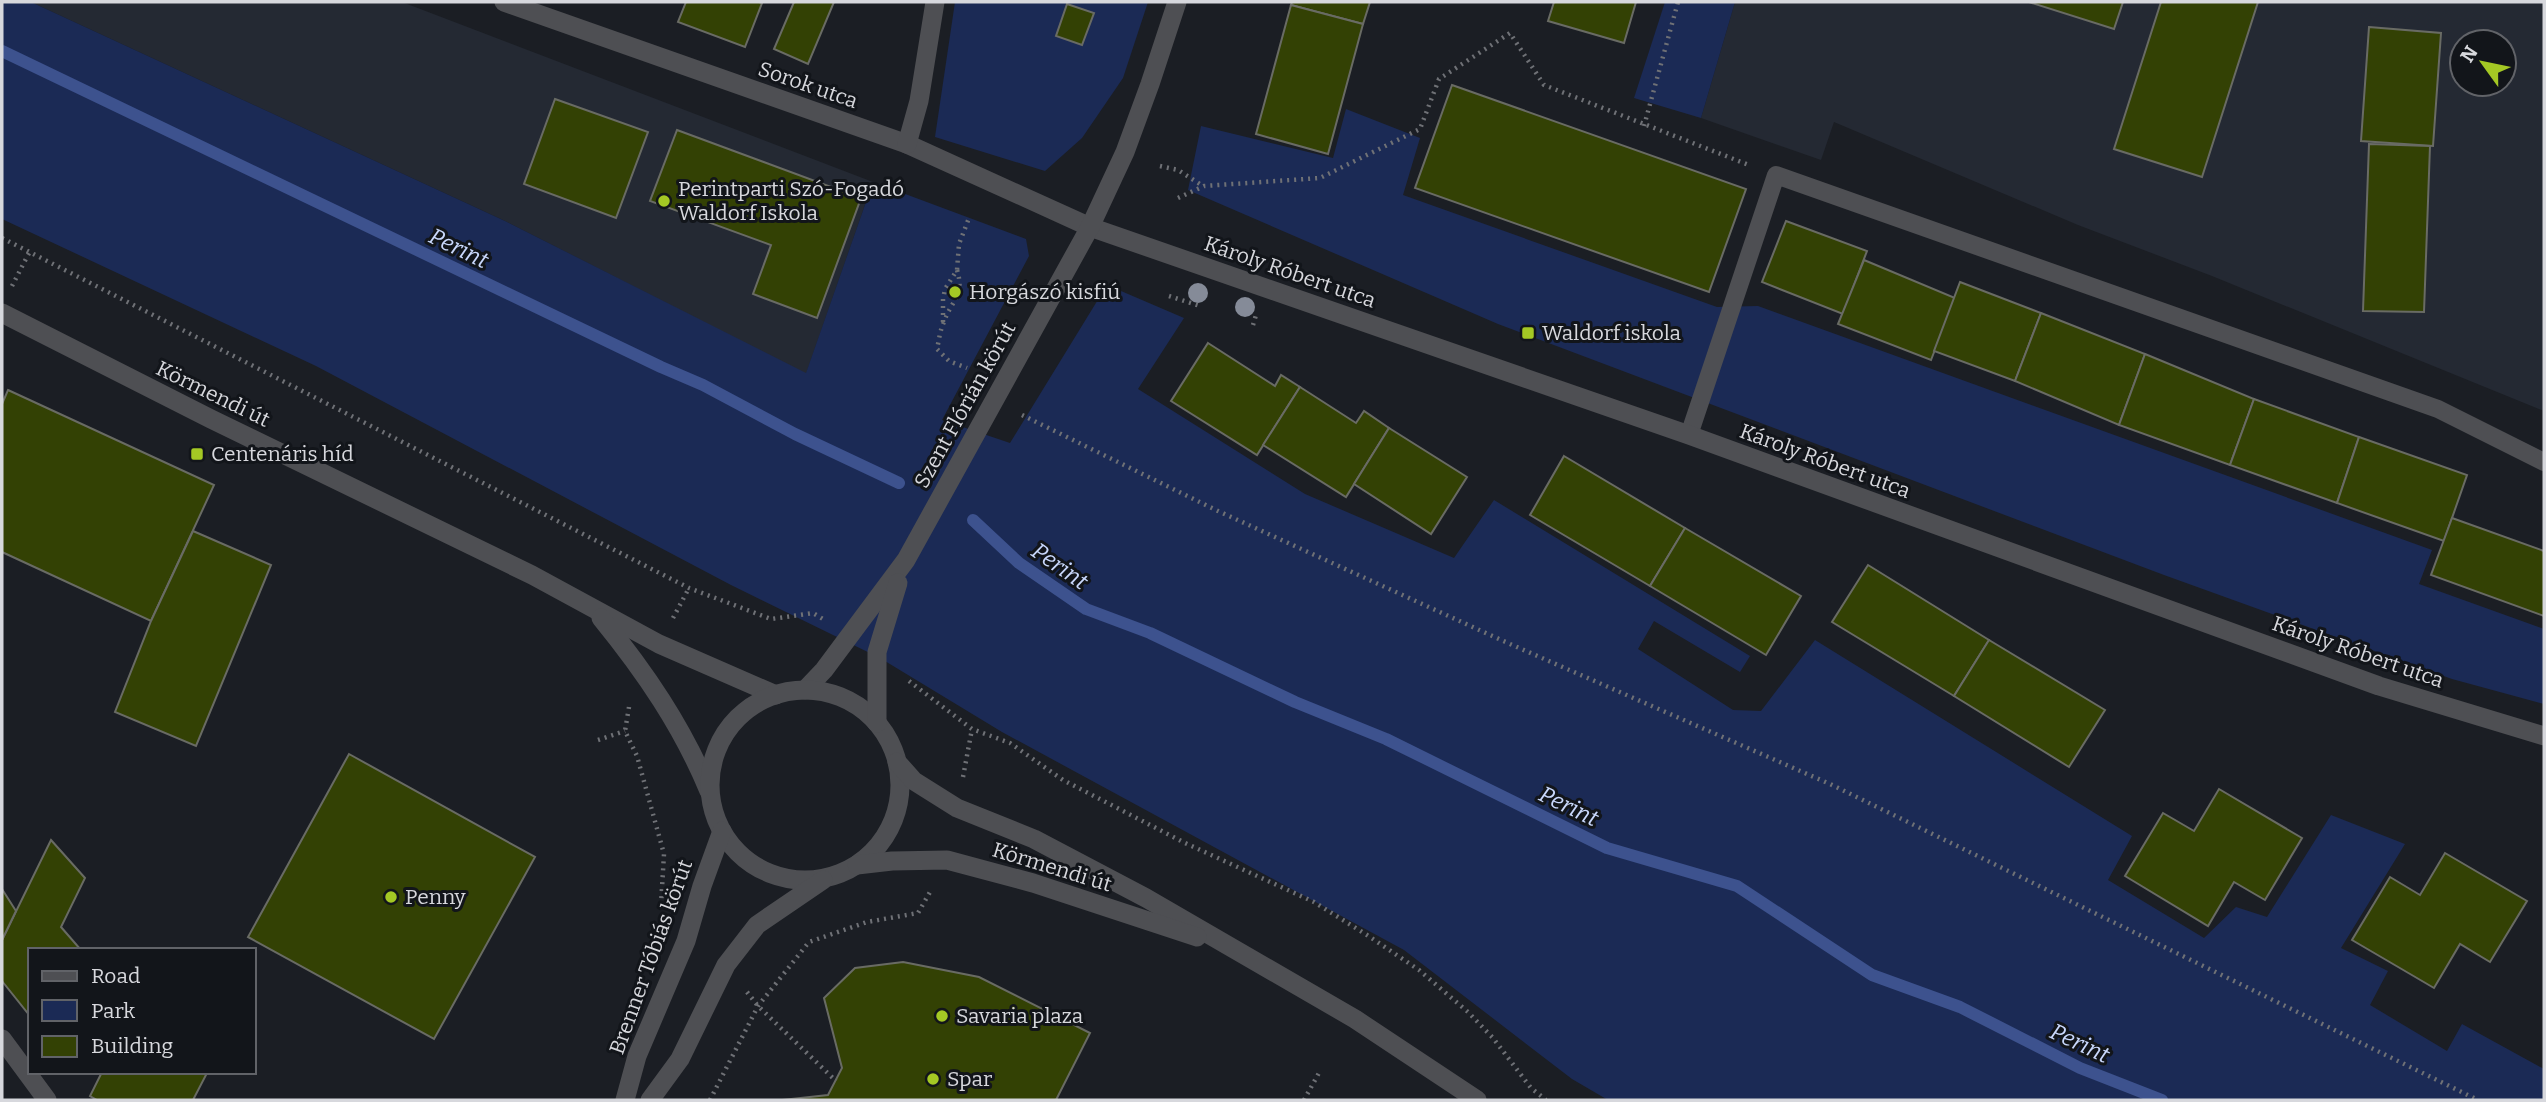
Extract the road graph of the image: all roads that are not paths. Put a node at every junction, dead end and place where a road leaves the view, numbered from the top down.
1 (504, 2) edge
2 (934, 2) edge
3 (1177, 2) edge
4 (907, 144) junction
5 (1090, 227) junction
6 (4, 304) edge
7 (1689, 435) junction
8 (2544, 462) edge
9 (882, 605) junction
10 (592, 608) junction
11 (805, 690) junction
12 (776, 695) junction
13 (877, 723) junction
14 (2544, 736) edge
15 (897, 762) junction
16 (710, 795) junction
17 (722, 831) junction
18 (855, 866) junction
19 (825, 878) junction
20 (1231, 948) junction
21 (2, 1039) edge
22 (47, 1100) edge
23 (625, 1100) edge
24 (650, 1100) edge
25 (1477, 1100) edge

1 - 4 street, Sorok utca
2 - 4 street
3 - 5 street, Szent Flórián körút
4 - 5 street, Sorok utca
5 - 7 street, Károly Róbert utca
5 - 9 street, Szent Flórián körút
6 - 10 street, Körmendi út
7 - 8 lane
7 - 14 street, Károly Róbert utca
9 - 11 street, Szent Flórián körút
9 - 13 street, Szent Flórián körút
10 - 12 street, Körmendi út
10 - 16 street, Körmendi út
11 - 12 street
11 - 13 street
12 - 16 street
13 - 15 street
15 - 18 street
15 - 20 street, Körmendi út
16 - 17 street
17 - 19 street
17 - 23 street, Brenner Tóbiás körút
18 - 19 street
18 - 20 street, Körmendi út
19 - 24 street
20 - 25 street, Körmendi út
21 - 22 street

